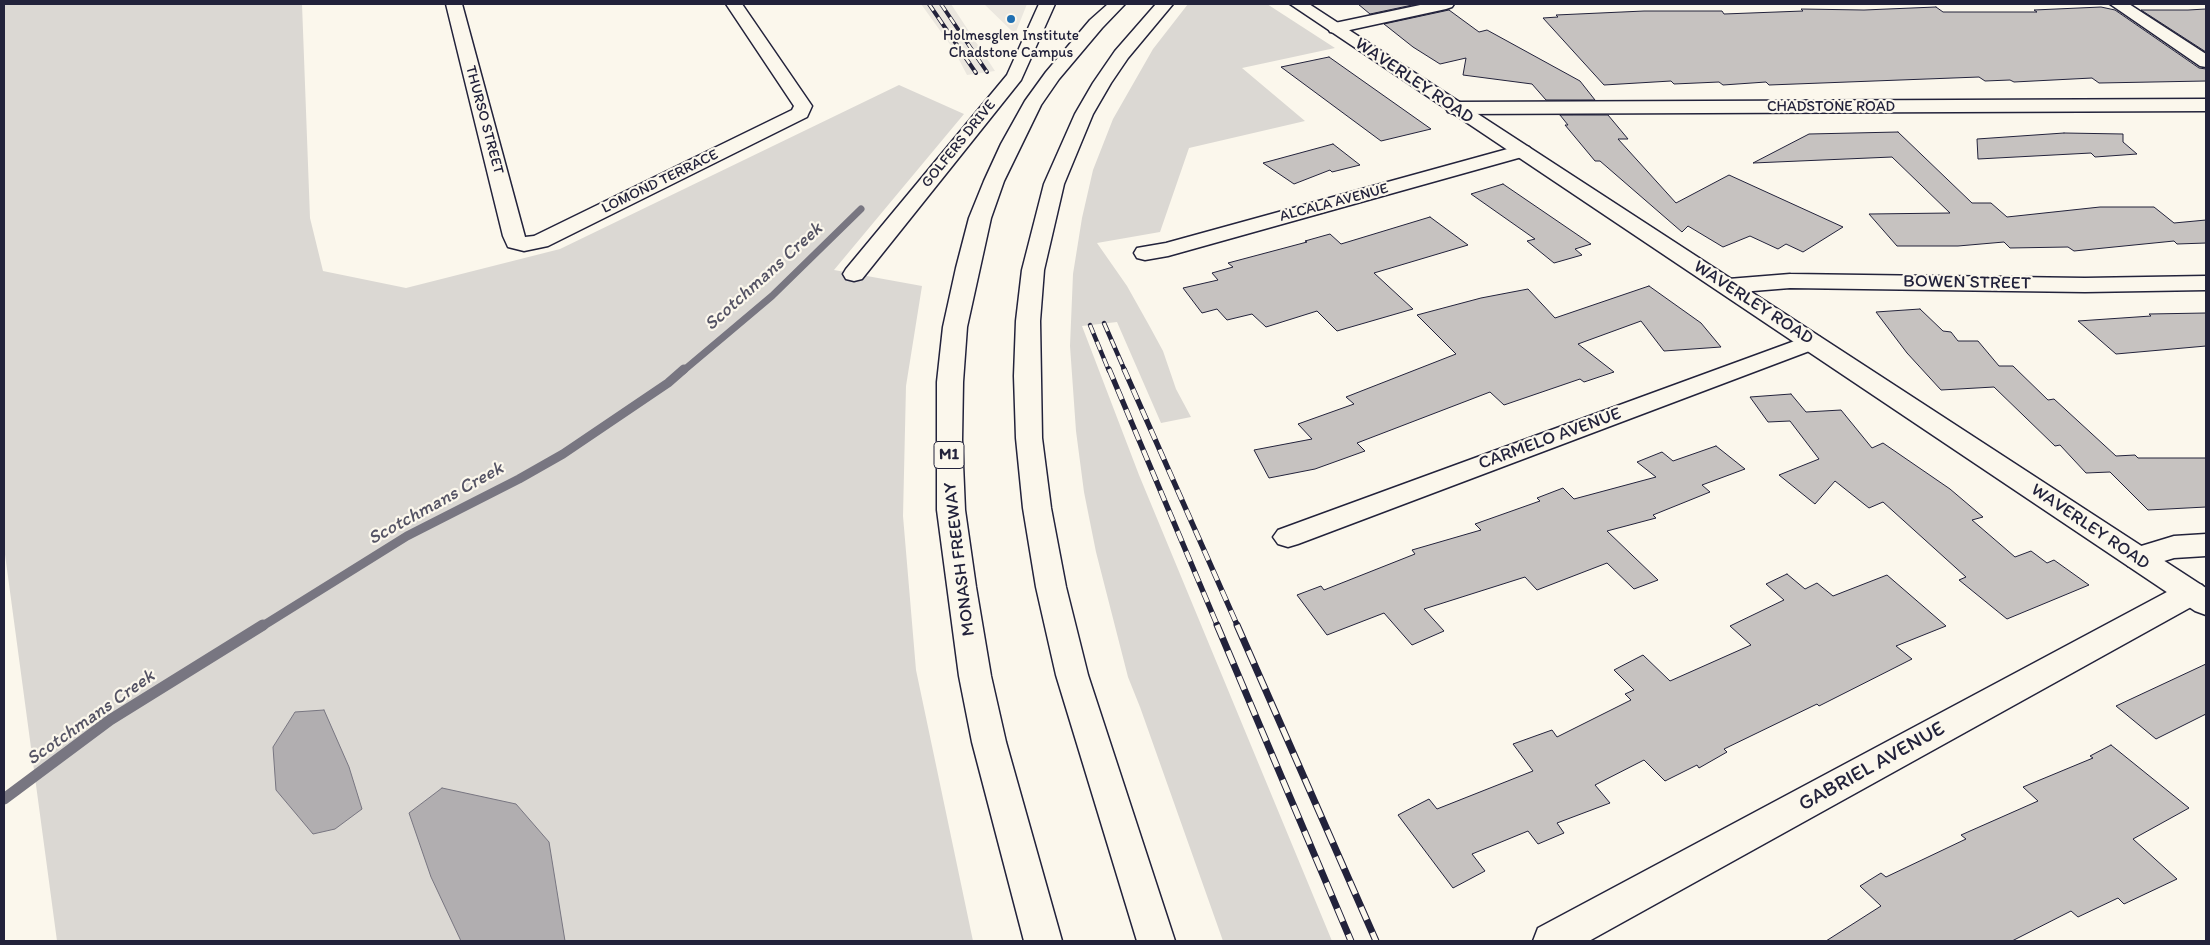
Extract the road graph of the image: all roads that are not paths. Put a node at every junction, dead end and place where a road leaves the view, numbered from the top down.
1 (454, 4) edge
2 (734, 4) edge
3 (1047, 4) edge
4 (1117, 4) edge
5 (1165, 4) edge
6 (1298, 4) edge
7 (1446, 4) edge
8 (2118, 4) edge
9 (1336, 28) junction
10 (2206, 62) edge
11 (2206, 105) edge
12 (1455, 108) junction
13 (1522, 151) junction
14 (514, 236) joint
15 (1145, 253) dead end
16 (854, 274) dead end
17 (2206, 283) edge
18 (1728, 286) junction
19 (1812, 342) junction
20 (1288, 537) dead end
21 (2206, 545) edge
22 (2138, 558) junction
23 (2199, 598) edge
24 (1043, 941) edge
25 (1156, 941) edge
26 (1552, 941) edge

1 - 14 main road, THURSO STREET
2 - 14 main road, LOMOND TERRACE
3 - 16 main road, GOLFERS DRIVE
4 - 24 main road, MONASH FREEWAY / M1
5 - 25 main road
6 - 9 main road, WAVERLEY ROAD
7 - 9 main road
8 - 10 main road
9 - 12 main road, WAVERLEY ROAD
11 - 12 main road, CHADSTONE ROAD
12 - 13 main road, WAVERLEY ROAD
13 - 15 main road, ALCALA AVENUE
13 - 18 main road, WAVERLEY ROAD
17 - 18 main road, BOWEN STREET
18 - 19 main road, WAVERLEY ROAD
19 - 20 main road, CARMELO AVENUE
19 - 22 main road, WAVERLEY ROAD
21 - 22 main road
22 - 23 main road, WAVERLEY ROAD
23 - 26 main road, GABRIEL AVENUE

